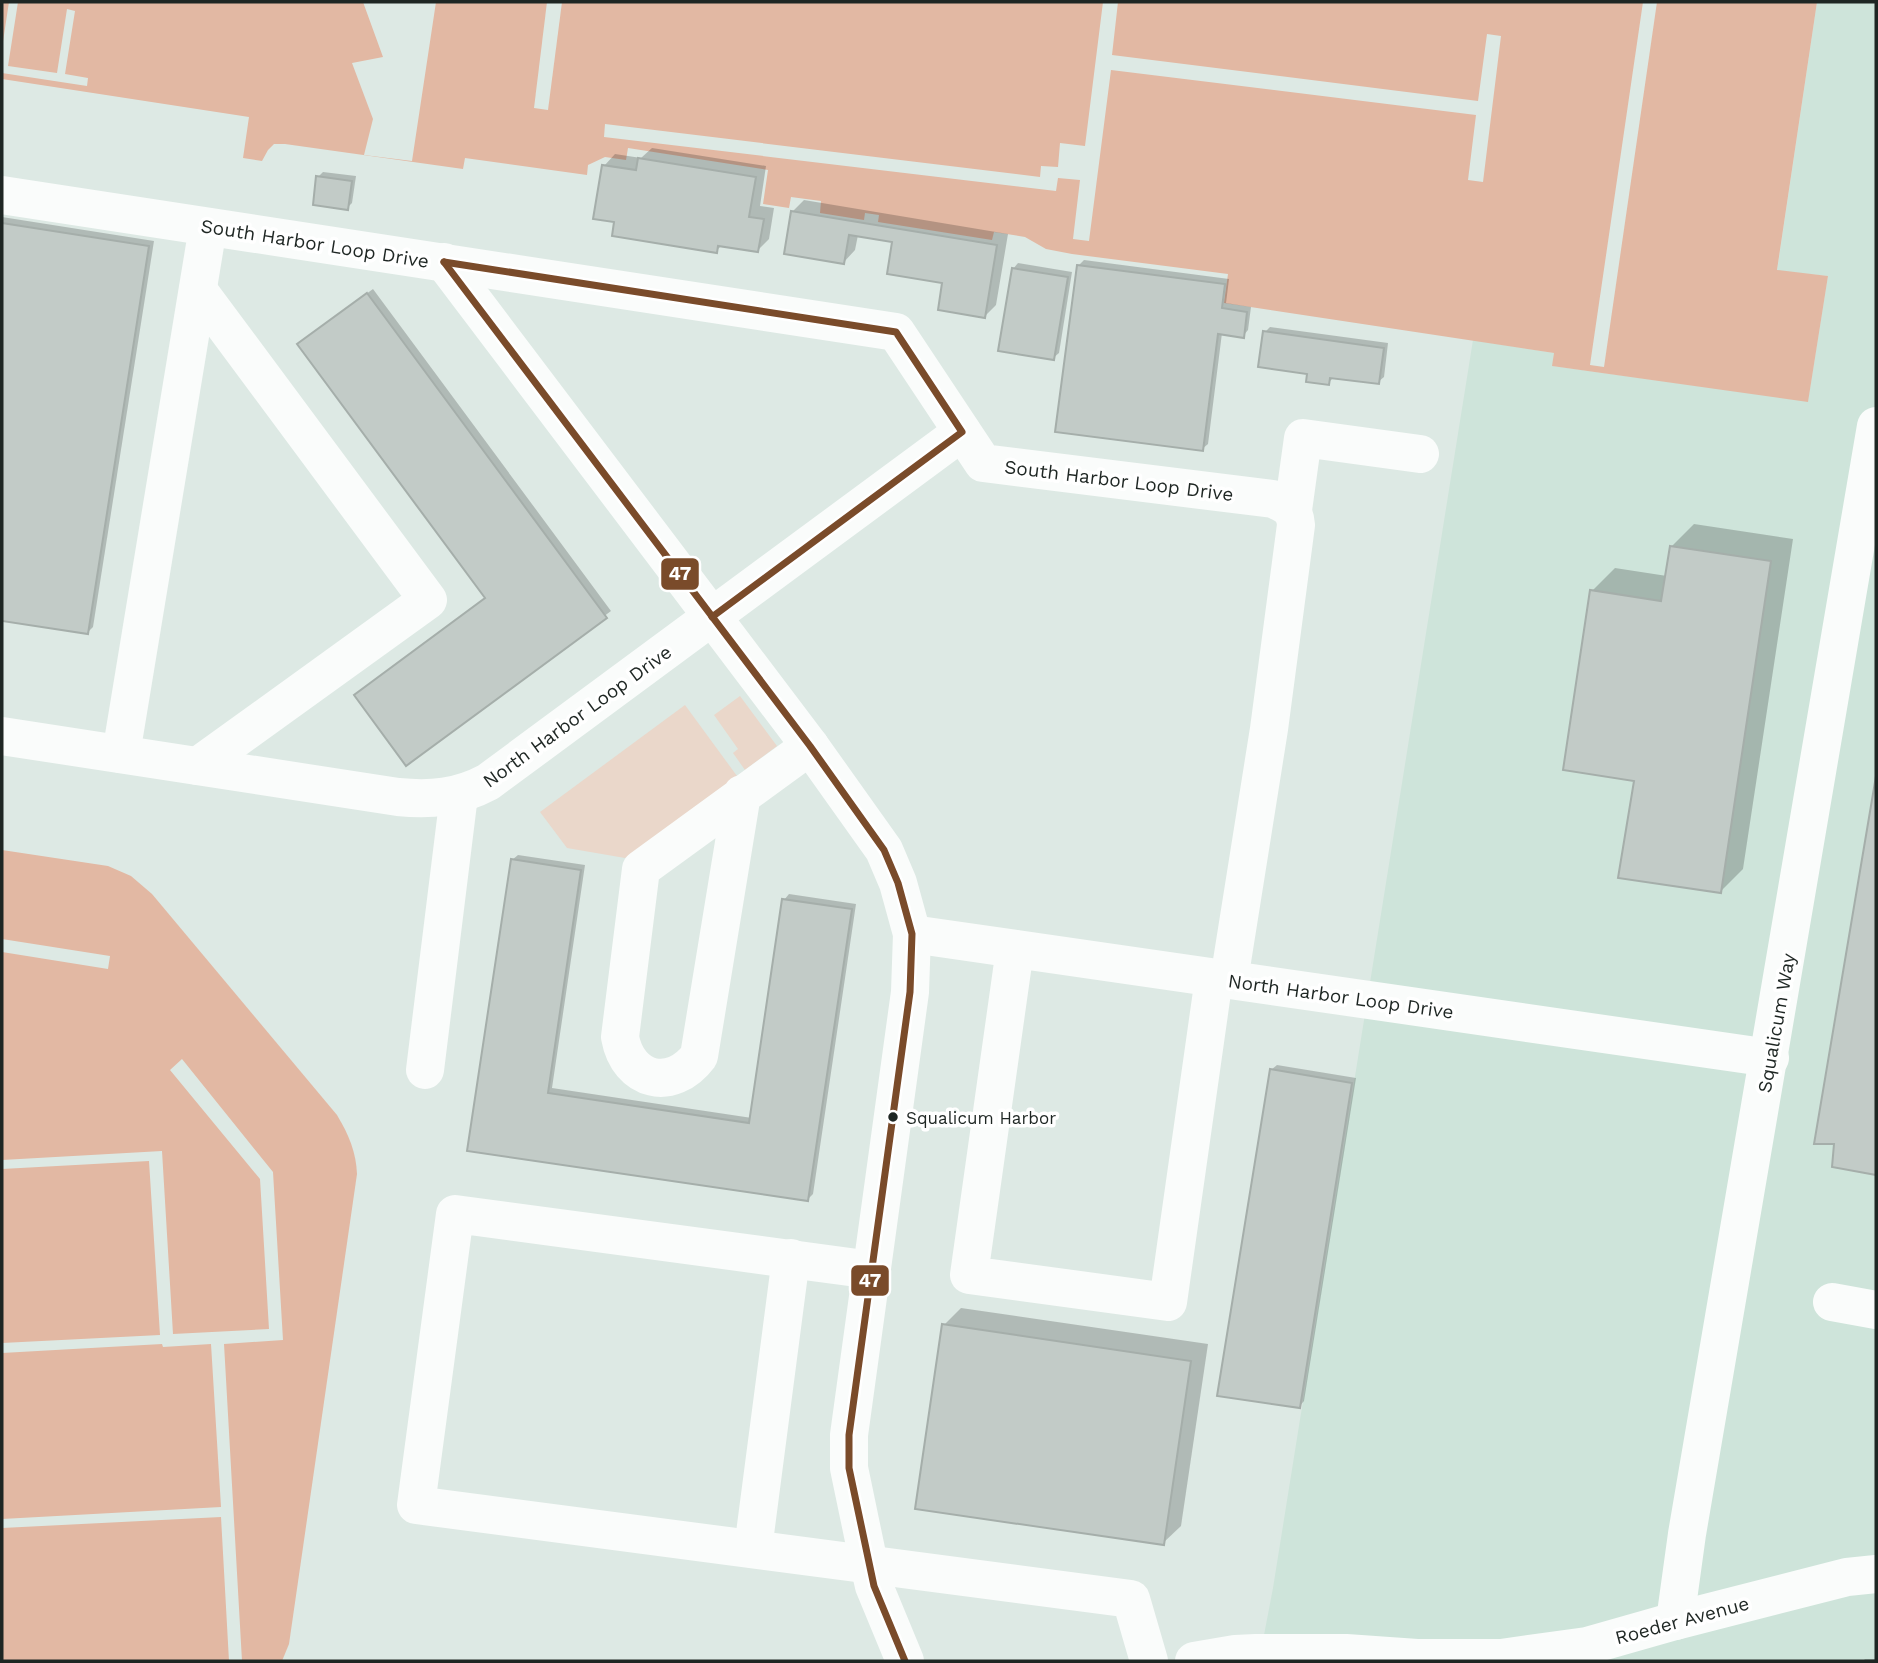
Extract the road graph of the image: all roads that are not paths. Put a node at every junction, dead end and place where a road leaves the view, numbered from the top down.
1 (2, 195) edge
2 (208, 227) junction
3 (443, 262) junction
4 (198, 290) junction
5 (1876, 426) edge
6 (962, 432) junction
7 (1420, 454) dead end
8 (1293, 510) junction
9 (712, 617) junction
10 (2, 736) edge
11 (810, 746) junction
12 (121, 754) junction
13 (198, 766) junction
14 (742, 794) junction
15 (459, 795) junction
16 (912, 934) junction
17 (1015, 949) junction
18 (1222, 979) junction
19 (1770, 1058) junction
20 (425, 1070) dead end
21 (791, 1258) junction
22 (872, 1270) junction
23 (1832, 1302) dead end
24 (1876, 1310) edge
25 (753, 1549) junction
26 (869, 1564) junction
27 (1876, 1574) edge
28 (1675, 1621) junction
29 (905, 1661) edge
30 (1149, 1661) edge
31 (1194, 1661) edge

1 - 2 street, South Harbor Loop Drive
2 - 3 street, South Harbor Loop Drive
2 - 4 street
3 - 6 street, South Harbor Loop Drive
3 - 9 street
4 - 12 street
4 - 13 street
5 - 19 street, Squalicum Way
6 - 8 street, South Harbor Loop Drive
6 - 9 street, North Harbor Loop Drive
7 - 8 street
8 - 18 street
9 - 11 street
9 - 15 street, North Harbor Loop Drive
10 - 12 street, North Harbor Loop Drive
11 - 14 street
11 - 16 street
12 - 13 street, North Harbor Loop Drive
13 - 15 street, North Harbor Loop Drive
14 - 14 street
15 - 20 street
16 - 17 street, North Harbor Loop Drive
16 - 22 street
17 - 18 street, North Harbor Loop Drive
17 - 18 street
18 - 19 street, North Harbor Loop Drive
19 - 28 street, Squalicum Way
21 - 22 street
21 - 25 street
21 - 25 street
22 - 26 street
23 - 24 street
25 - 26 street
26 - 29 street
26 - 30 street
27 - 28 street, Roeder Avenue
28 - 31 street, Roeder Avenue

